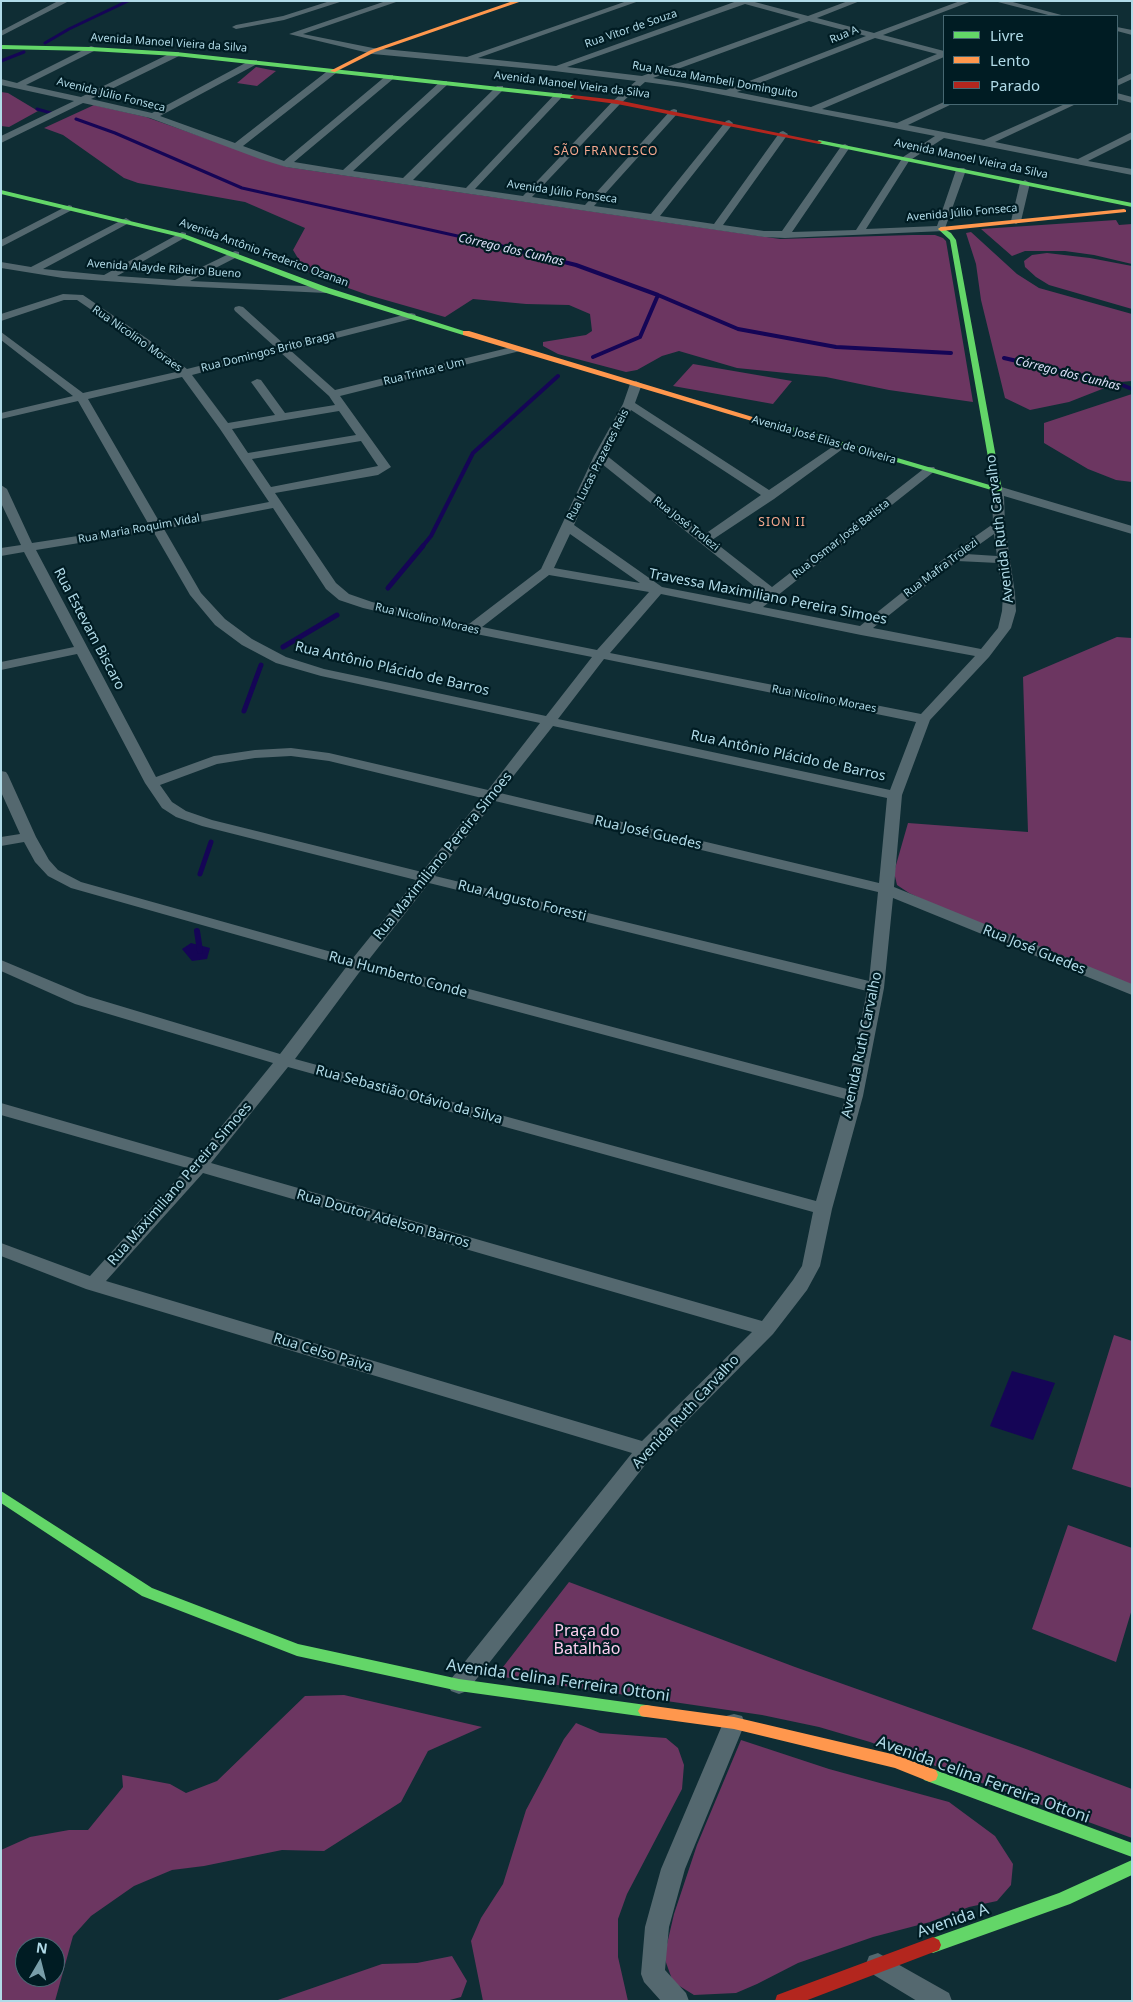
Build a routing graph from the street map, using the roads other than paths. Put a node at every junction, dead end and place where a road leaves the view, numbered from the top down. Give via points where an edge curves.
1 (44, 1) edge
2 (65, 1) edge
3 (339, 1) edge
4 (395, 1) edge
5 (519, 1) edge
6 (635, 1) edge
7 (856, 1) edge
8 (968, 1) edge
9 (998, 1) edge
10 (742, 2) edge
11 (51, 10) junction
12 (1046, 15) edge
13 (811, 18) junction
14 (236, 26) dead end
15 (1118, 29) edge
16 (1132, 33) edge
17 (1, 34) edge
18 (875, 35) junction
19 (1, 47) edge
20 (91, 49) junction
21 (373, 51) junction
22 (943, 53) edge
23 (943, 53) edge
24 (176, 54) junction
25 (466, 59) junction
26 (254, 62) junction
27 (554, 68) junction
28 (333, 70) junction
29 (1132, 76) edge
30 (390, 77) junction
31 (645, 78) junction
32 (1, 82) edge
33 (444, 83) junction
34 (1118, 83) edge
35 (17, 86) junction
36 (500, 88) junction
37 (729, 92) junction
38 (559, 95) junction
39 (1118, 96) edge
40 (83, 100) junction
41 (1132, 100) edge
42 (617, 102) junction
43 (946, 105) edge
44 (1070, 105) edge
45 (813, 109) junction
46 (674, 112) junction
47 (153, 116) junction
48 (729, 123) junction
49 (899, 126) junction
50 (783, 134) junction
51 (943, 135) junction
52 (1132, 135) edge
53 (1, 140) edge
54 (986, 143) junction
55 (236, 147) junction
56 (845, 147) junction
57 (906, 159) junction
58 (1078, 162) junction
59 (286, 164) junction
60 (961, 170) junction
61 (346, 172) junction
62 (1132, 172) edge
63 (407, 180) junction
64 (1024, 183) junction
65 (468, 191) junction
66 (4, 195) edge
67 (525, 199) junction
68 (1132, 205) edge
69 (588, 207) junction
70 (69, 208) junction
71 (1132, 210) edge
72 (653, 218) junction
73 (126, 221) junction
74 (1016, 221) junction
75 (717, 227) junction
76 (941, 229) junction
77 (859, 232) junction
78 (182, 235) junction
79 (785, 235) junction
80 (1, 244) edge
81 (235, 254) junction
82 (1, 265) edge
83 (31, 271) junction
84 (106, 278) junction
85 (177, 283) junction
86 (326, 290) junction
87 (376, 305) junction
88 (238, 309) dead end
89 (411, 316) junction
90 (1, 318) edge
91 (359, 330) junction
92 (1, 335) edge
93 (284, 348) junction
94 (516, 349) junction
95 (185, 373) junction
96 (257, 382) dead end
97 (636, 384) junction
98 (333, 394) junction
99 (81, 397) junction
100 (629, 404) junction
101 (342, 407) junction
102 (1, 416) edge
103 (282, 417) junction
104 (225, 427) junction
105 (365, 437) junction
106 (842, 445) junction
107 (600, 456) junction
108 (245, 457) junction
109 (930, 470) junction
110 (1, 489) edge
111 (267, 490) junction
112 (998, 490) junction
113 (770, 496) junction
114 (276, 504) junction
115 (999, 525) junction
116 (567, 526) junction
117 (157, 527) junction
118 (1132, 530) edge
119 (705, 539) junction
120 (28, 548) junction
121 (1, 552) edge
122 (954, 556) junction
123 (1005, 560) junction
124 (546, 571) junction
125 (658, 590) junction
126 (771, 593) junction
127 (752, 609) junction
128 (471, 629) junction
129 (861, 631) junction
130 (81, 650) junction
131 (600, 654) junction
132 (984, 654) junction
133 (1, 666) edge
134 (924, 719) junction
135 (549, 721) junction
136 (1, 775) edge
137 (152, 783) junction
138 (895, 795) junction
139 (491, 796) junction
140 (29, 836) junction
141 (1, 842) edge
142 (426, 878) junction
143 (887, 890) junction
144 (1, 964) edge
145 (357, 964) junction
146 (876, 988) junction
147 (1132, 990) edge
148 (284, 1061) junction
149 (854, 1096) junction
150 (1, 1109) edge
151 (199, 1166) junction
152 (823, 1209) junction
153 (1, 1249) edge
154 (93, 1284) junction
155 (766, 1329) junction
156 (646, 1450) junction
157 (1, 1496) edge
158 (459, 1685) junction
159 (734, 1723) junction
160 (1132, 1850) edge
161 (1132, 1867) edge
162 (878, 1964) junction
163 (677, 2001) edge
164 (783, 2001) edge
165 (940, 2001) edge

1 - 11 street
2 - 11 street
3 - 14 street via 284,18
4 - 21 street, Rua Neuza Mambeli Dominguito via 294,32 295,35
5 - 21 street
6 - 25 street
7 - 13 street
8 - 18 street, Rua A
9 - 12 street
10 - 13 street
10 - 27 street, Rua Vitor de Souza
11 - 17 street
13 - 18 street
13 - 31 street
15 - 16 street
18 - 22 street
18 - 37 street, Rua A
19 - 20 street, Avenida Manoel Vieira da Silva
20 - 24 street, Avenida Manoel Vieira da Silva
20 - 35 street
21 - 25 street, Rua Neuza Mambeli Dominguito
21 - 28 street
23 - 45 street
24 - 26 street, Avenida Manoel Vieira da Silva
24 - 40 street
25 - 27 street, Rua Neuza Mambeli Dominguito
26 - 28 street, Avenida Manoel Vieira da Silva
26 - 47 street
27 - 31 street, Rua Neuza Mambeli Dominguito
28 - 30 street, Avenida Manoel Vieira da Silva
28 - 55 street
29 - 34 street
30 - 33 street, Avenida Manoel Vieira da Silva
30 - 59 street
31 - 37 street, Rua Neuza Mambeli Dominguito
31 - 42 street
32 - 35 street, Avenida Júlio Fonseca
33 - 36 street, Avenida Manoel Vieira da Silva
33 - 61 street
35 - 40 street, Avenida Júlio Fonseca
36 - 38 street, Avenida Manoel Vieira da Silva
36 - 63 street
37 - 45 street, Rua Neuza Mambeli Dominguito
38 - 42 street, Avenida Manoel Vieira da Silva
38 - 65 street
39 - 41 street
40 - 47 street, Avenida Júlio Fonseca
40 - 53 street
42 - 46 street, Avenida Manoel Vieira da Silva
42 - 67 street
43 - 49 street
44 - 54 street
45 - 49 street, Rua Neuza Mambeli Dominguito
46 - 48 street, Avenida Manoel Vieira da Silva
46 - 69 street
47 - 55 street, Avenida Júlio Fonseca
48 - 50 street, Avenida Manoel Vieira da Silva
48 - 72 street
49 - 51 street, Rua Neuza Mambeli Dominguito
50 - 56 street, Avenida Manoel Vieira da Silva
50 - 75 street
51 - 54 street, Rua Neuza Mambeli Dominguito
51 - 57 street
52 - 58 street
54 - 58 street, Rua Neuza Mambeli Dominguito
55 - 59 street, Avenida Júlio Fonseca
56 - 57 street, Avenida Manoel Vieira da Silva
56 - 79 street
57 - 60 street, Avenida Manoel Vieira da Silva
57 - 77 street
58 - 62 street, Rua Neuza Mambeli Dominguito
59 - 61 street, Avenida Júlio Fonseca
60 - 64 street, Avenida Manoel Vieira da Silva
60 - 76 street
61 - 63 street, Avenida Júlio Fonseca
63 - 65 street, Avenida Júlio Fonseca
64 - 68 street, Avenida Manoel Vieira da Silva
64 - 74 street
65 - 67 street, Avenida Júlio Fonseca
66 - 70 street, Avenida Antônio Frederico Ozanan
67 - 69 street, Avenida Júlio Fonseca
69 - 72 street, Avenida Júlio Fonseca
70 - 73 street, Avenida Antônio Frederico Ozanan
70 - 80 street
71 - 74 street, Avenida Júlio Fonseca
72 - 75 street, Avenida Júlio Fonseca
73 - 78 street, Avenida Antônio Frederico Ozanan
73 - 83 street
74 - 76 street, Avenida Júlio Fonseca
75 - 79 street, Avenida Júlio Fonseca
76 - 77 street, Avenida Júlio Fonseca
76 - 112 street, Avenida Ruth Carvalho via 954,240
77 - 79 street, Avenida Júlio Fonseca
78 - 81 street, Avenida Antônio Frederico Ozanan
78 - 84 street
81 - 85 street
81 - 86 street, Avenida Antônio Frederico Ozanan
82 - 83 street, Avenida Alayde Ribeiro Bueno
83 - 84 street, Avenida Alayde Ribeiro Bueno
84 - 85 street, Avenida Alayde Ribeiro Bueno
85 - 86 street, Avenida Alayde Ribeiro Bueno
86 - 87 street, Avenida Antônio Frederico Ozanan
87 - 89 street, Avenida Antônio Frederico Ozanan
87 - 91 street via 374,319
88 - 93 street
89 - 91 street, Rua Domingos Brito Braga
89 - 94 street, Avenida Antônio Frederico Ozanan
90 - 95 street, Rua Nicolino Moraes via 63,297 78,298
91 - 93 street, Rua Domingos Brito Braga
92 - 99 street, Rua Antônio Plácido de Barros
93 - 95 street, Rua Domingos Brito Braga
93 - 98 street
94 - 97 street, Avenida José Elias de Oliveira
94 - 98 street, Rua Trinta e Um
95 - 99 street, Rua Domingos Brito Braga
95 - 104 street, Rua Nicolino Moraes
96 - 103 street
97 - 100 street, Rua Lucas Prazeres Reis
97 - 106 street, Avenida José Elias de Oliveira
98 - 101 street
99 - 102 street, Rua Domingos Brito Braga
99 - 117 street, Rua Antônio Plácido de Barros
100 - 107 street, Rua Lucas Prazeres Reis
100 - 113 street
101 - 103 street
101 - 105 street
103 - 104 street
104 - 108 street, Rua Nicolino Moraes
105 - 108 street
105 - 111 street via 385,467 378,471
106 - 109 street, Avenida José Elias de Oliveira
106 - 113 street
107 - 116 street, Rua Lucas Prazeres Reis
107 - 119 street, Rua José Trolezi
108 - 111 street, Rua Nicolino Moraes
109 - 112 street, Avenida José Elias de Oliveira
109 - 126 street, Rua Osmar José Batista
110 - 120 street, Rua Estevam Biscaro
111 - 114 street, Rua Nicolino Moraes
112 - 115 street, Avenida Ruth Carvalho
112 - 118 street, Avenida José Elias de Oliveira
113 - 119 street
114 - 117 street, Rua Maria Roquim Vidal
114 - 128 street, Rua Nicolino Moraes via 331,586 344,597
115 - 122 street, Rua Mafra Trolezi
115 - 123 street, Avenida Ruth Carvalho
116 - 124 street
116 - 125 street, Rua Lucas Prazeres Reis
117 - 120 street, Rua Maria Roquim Vidal
117 - 135 street, Rua Antônio Plácido de Barros via 196,595 220,622 247,642 281,660 321,672
119 - 126 street, Rua José Trolezi
120 - 121 street, Rua Maria Roquim Vidal
120 - 130 street, Rua Estevam Biscaro
122 - 123 street
122 - 129 street, Rua Mafra Trolezi
123 - 132 street, Avenida Ruth Carvalho via 1009,611 1004,628
124 - 125 street, Travessa Maximiliano Pereira Simoes
124 - 128 street
125 - 127 street, Travessa Maximiliano Pereira Simoes
125 - 131 street, Rua Maximiliano Pereira Simoes
126 - 127 street, Rua Osmar José Batista
127 - 129 street, Travessa Maximiliano Pereira Simoes
128 - 131 street, Rua Nicolino Moraes
129 - 132 street, Travessa Maximiliano Pereira Simoes
130 - 133 street
130 - 137 street, Rua Estevam Biscaro
131 - 134 street, Rua Nicolino Moraes
131 - 135 street, Rua Maximiliano Pereira Simoes
132 - 134 street, Avenida Ruth Carvalho
134 - 138 street, Avenida Ruth Carvalho
135 - 138 street, Rua Antônio Plácido de Barros
135 - 139 street, Rua Maximiliano Pereira Simoes
136 - 140 street, Rua Humberto Conde
137 - 139 street, Rua José Guedes via 214,760 291,752 329,756
137 - 142 street, Rua Augusto Foresti via 167,805 181,814
138 - 143 street, Avenida Ruth Carvalho
139 - 142 street, Rua Maximiliano Pereira Simoes
139 - 143 street, Rua José Guedes
140 - 141 street
140 - 145 street, Rua Humberto Conde via 53,873 76,885
142 - 145 street, Rua Maximiliano Pereira Simoes
142 - 146 street, Rua Augusto Foresti
143 - 146 street, Avenida Ruth Carvalho
143 - 147 street, Rua José Guedes
144 - 148 street, Rua Sebastião Otávio da Silva via 81,1000
145 - 148 street, Rua Maximiliano Pereira Simoes
145 - 149 street, Rua Humberto Conde
146 - 149 street, Avenida Ruth Carvalho
148 - 151 street, Rua Maximiliano Pereira Simoes
148 - 152 street, Rua Sebastião Otávio da Silva
149 - 152 street, Avenida Ruth Carvalho
150 - 151 street, Rua Doutor Adelson Barros
151 - 154 street, Rua Maximiliano Pereira Simoes
151 - 155 street, Rua Doutor Adelson Barros
152 - 155 street, Avenida Ruth Carvalho via 811,1266 800,1286
153 - 154 street, Rua Celso Paiva
154 - 156 street, Rua Celso Paiva
155 - 156 street, Avenida Ruth Carvalho
156 - 158 street, Avenida Ruth Carvalho
157 - 158 street, Avenida Celina Ferreira Ottoni via 147,1592 297,1650
158 - 159 street, Avenida Celina Ferreira Ottoni
159 - 160 street, Avenida Celina Ferreira Ottoni via 896,1762
159 - 163 street via 673,1869 656,1927 653,1974
161 - 162 street, Avenida A via 1064,1899
162 - 164 street, Avenida A
162 - 165 street

